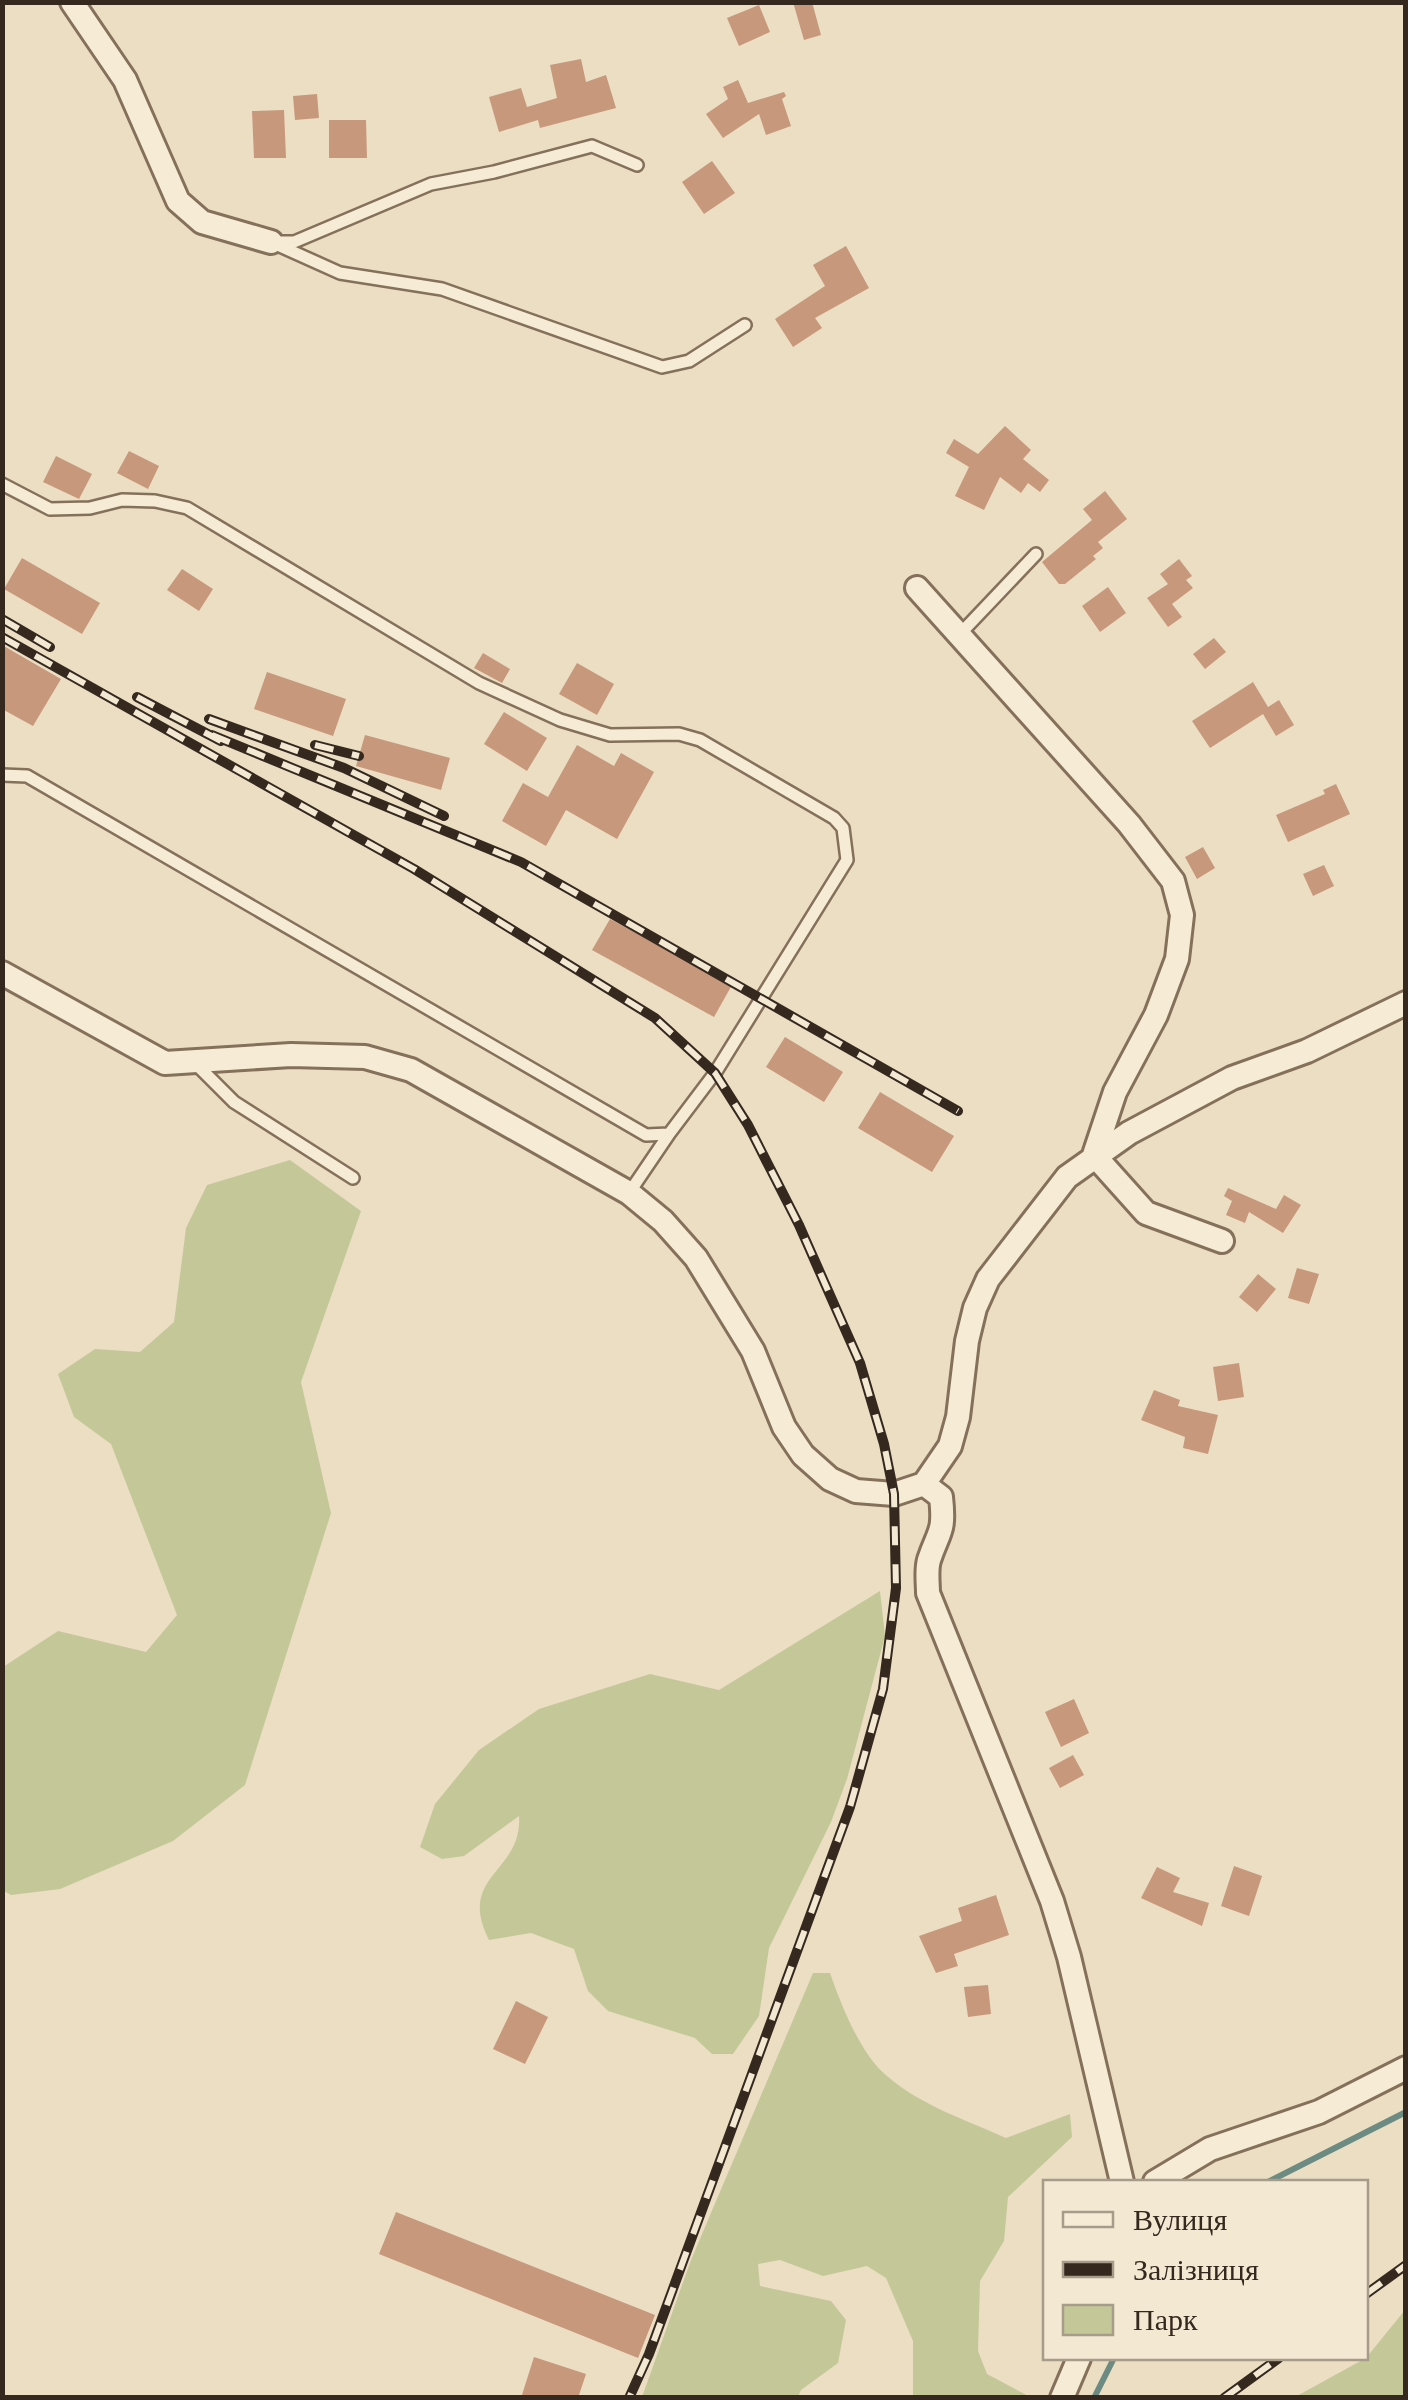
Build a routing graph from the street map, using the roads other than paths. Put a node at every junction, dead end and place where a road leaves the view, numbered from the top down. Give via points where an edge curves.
1 (72, 2) edge
2 (637, 165) dead end
3 (271, 242) junction
4 (745, 326) dead end
5 (2, 484) edge
6 (1036, 554) dead end
7 (917, 588) dead end
8 (960, 634) junction
9 (2, 775) edge
10 (2, 973) edge
11 (1406, 1003) edge
12 (193, 1061) junction
13 (669, 1134) junction
14 (1094, 1155) junction
15 (352, 1178) dead end
16 (630, 1193) junction
17 (1222, 1241) dead end
18 (924, 1484) junction
19 (1406, 2068) edge
20 (1122, 2180) edge
21 (1158, 2180) edge
22 (1077, 2360) edge
23 (1062, 2398) edge

1 - 3 street via 125,80 178,202 202,222
2 - 3 lane via 592,146 432,184 294,242
3 - 4 lane via 340,273 442,288 662,367 689,361
5 - 13 lane via 50,509 122,500 187,508 479,683 610,735 700,740 834,818 844,828 847,860 715,1073
6 - 8 lane
7 - 8 street
8 - 14 street via 1174,882 1182,915 1177,959 1115,1092
9 - 13 lane via 27,776 634,1129
10 - 12 street via 165,1063
11 - 14 street via 1307,1052 1232,1078
12 - 15 lane via 234,1102
12 - 16 street via 292,1055 364,1058 411,1070
13 - 16 lane
14 - 17 street via 1146,1214
14 - 18 street via 1066,1178 988,1279 966,1341 950,1446
16 - 18 street via 696,1258 754,1351 784,1427 803,1455 856,1491 894,1494
18 - 20 street via 941,1497 943,1512 942,1534 928,1563 928,1593 1052,1901
19 - 21 street via 1320,2112 1210,2148
22 - 23 street

